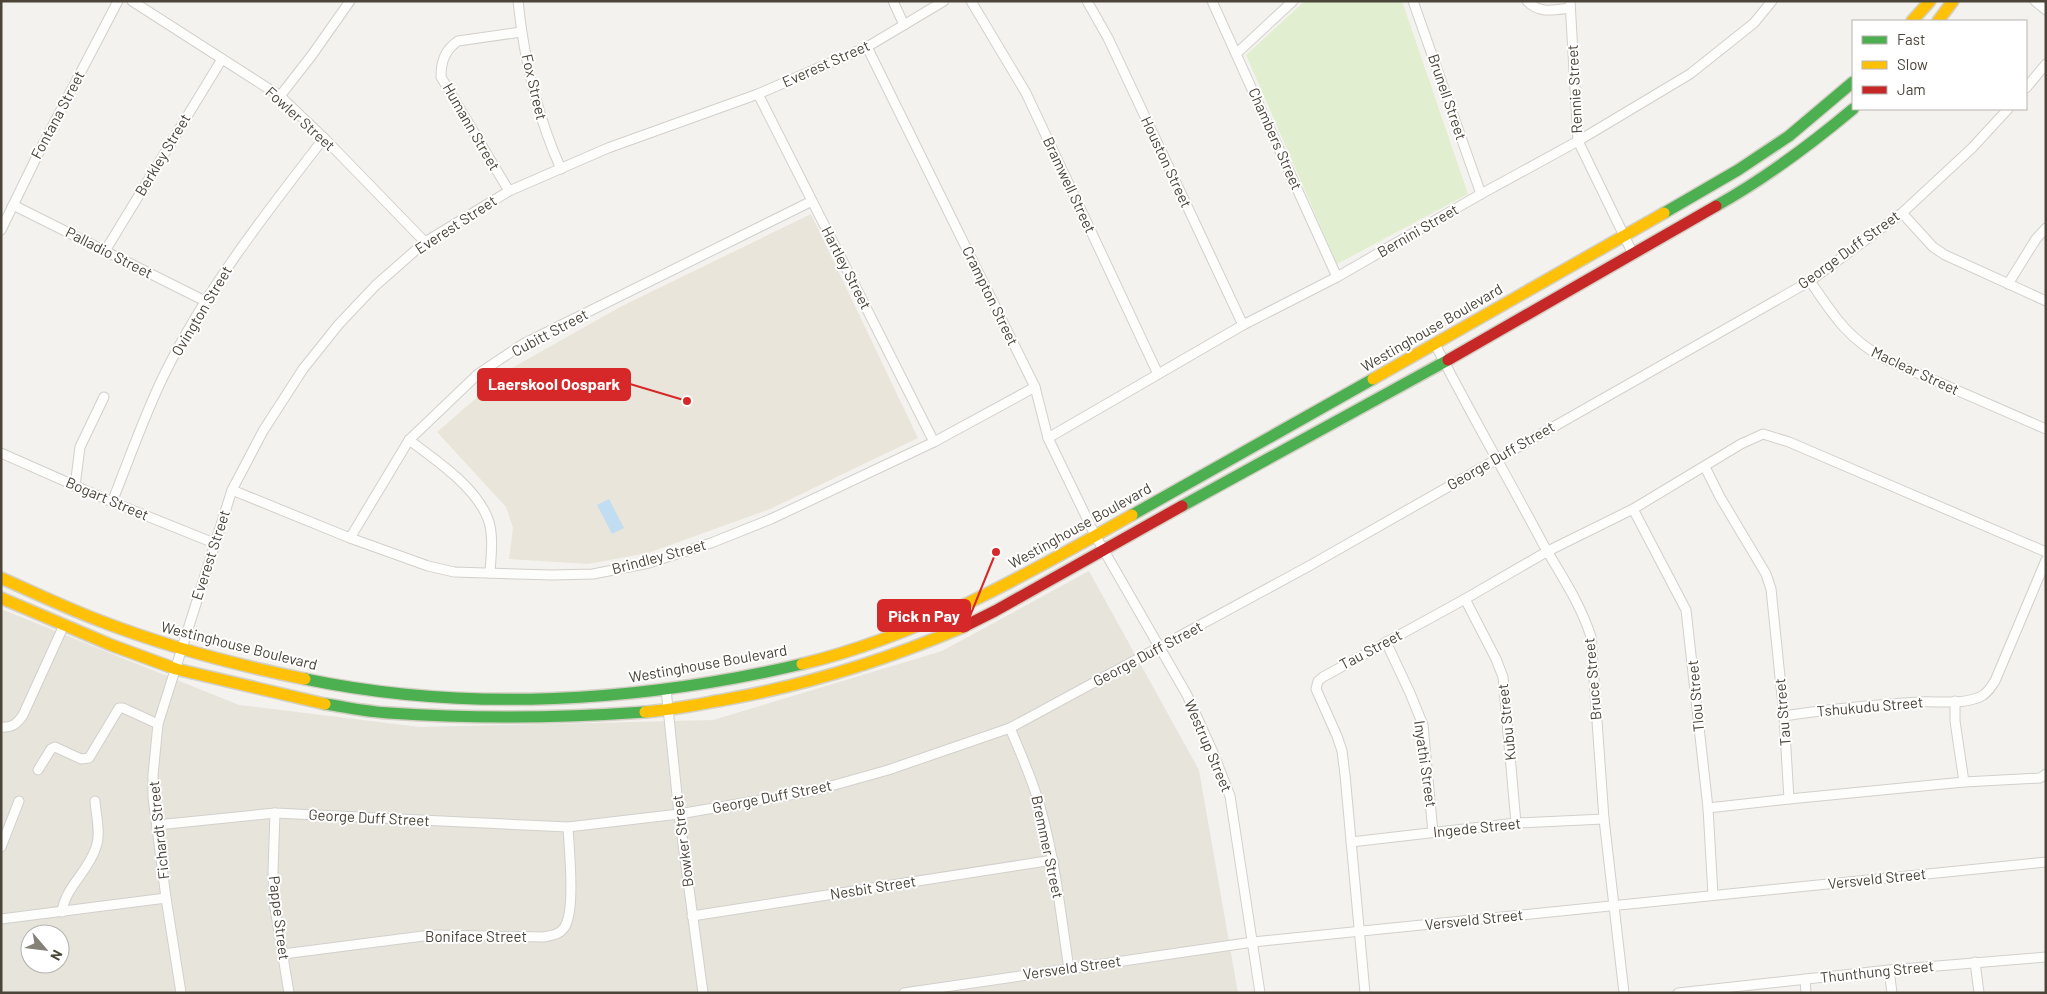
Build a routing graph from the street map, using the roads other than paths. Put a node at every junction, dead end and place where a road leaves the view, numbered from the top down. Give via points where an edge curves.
1 (118, 1) edge
2 (132, 1) edge
3 (518, 1) edge
4 (893, 1) edge
5 (944, 1) edge
6 (971, 1) edge
7 (1087, 1) edge
8 (1212, 1) edge
9 (1293, 1) edge
10 (1413, 1) edge
11 (1526, 1) edge
12 (1772, 1) edge
13 (1930, 1) edge
14 (1953, 1) edge
15 (2034, 1) edge
16 (349, 2) edge
17 (1570, 5) edge
18 (2046, 10) edge
19 (1913, 20) edge
20 (1939, 20) edge
21 (904, 25) junction
22 (521, 32) junction
23 (867, 47) junction
24 (1237, 53) junction
25 (222, 59) junction
26 (2046, 64) edge
27 (1852, 83) edge
28 (2027, 87) edge
29 (758, 94) junction
30 (280, 96) junction
31 (1852, 109) edge
32 (2007, 110) edge
33 (324, 138) junction
34 (1578, 141) junction
35 (561, 169) junction
36 (509, 191) junction
37 (1481, 194) junction
38 (812, 202) junction
39 (13, 205) junction
40 (1902, 213) junction
41 (2046, 228) edge
42 (1, 230) edge
43 (1623, 236) junction
44 (425, 242) junction
45 (105, 251) junction
46 (1633, 254) junction
47 (1337, 277) junction
48 (1810, 281) junction
49 (2008, 284) junction
50 (205, 301) junction
51 (2046, 301) edge
52 (1242, 325) junction
53 (1434, 344) junction
54 (1444, 362) junction
55 (1158, 374) junction
56 (1035, 387) junction
57 (104, 397) dead end
58 (2046, 429) edge
59 (1048, 438) junction
60 (409, 440) junction
61 (934, 442) junction
62 (1, 453) edge
63 (1497, 458) junction
64 (1705, 467) junction
65 (75, 486) junction
66 (232, 490) junction
67 (112, 502) junction
68 (1633, 509) junction
69 (1095, 535) junction
70 (350, 538) junction
71 (214, 543) junction
72 (1104, 549) junction
73 (1548, 551) junction
74 (2046, 552) edge
75 (2046, 560) edge
76 (490, 573) junction
77 (1, 578) edge
78 (1, 598) edge
79 (1465, 599) junction
80 (64, 625) junction
81 (1386, 642) junction
82 (182, 648) junction
83 (1159, 648) junction
84 (176, 669) junction
85 (666, 690) junction
86 (1955, 701) junction
87 (670, 710) junction
88 (1784, 716) junction
89 (158, 724) junction
90 (1, 728) edge
91 (1010, 728) junction
92 (38, 770) dead end
93 (2046, 774) edge
94 (1964, 782) junction
95 (1789, 799) junction
96 (19, 800) dead end
97 (95, 801) dead end
98 (1708, 808) junction
99 (275, 813) junction
100 (679, 814) junction
101 (1604, 820) junction
102 (1516, 823) junction
103 (157, 824) junction
104 (568, 827) junction
105 (1433, 833) junction
106 (1351, 842) junction
107 (1, 847) edge
108 (1053, 860) junction
109 (2046, 862) edge
110 (1713, 895) junction
111 (166, 898) junction
112 (1614, 905) junction
113 (62, 912) junction
114 (692, 916) junction
115 (1, 920) edge
116 (1358, 932) junction
117 (1253, 942) junction
118 (283, 954) junction
119 (2046, 957) edge
120 (1976, 962) junction
121 (1069, 969) junction
122 (1890, 970) junction
123 (1805, 979) junction
124 (1717, 990) edge
125 (181, 993) edge
126 (289, 993) edge
127 (703, 993) edge
128 (904, 993) edge
129 (1260, 993) edge
130 (1365, 993) edge
131 (1624, 993) edge
132 (1678, 993) edge
133 (1806, 993) edge
134 (1892, 993) edge
135 (1979, 993) edge

1 - 39 street, Fontana Street
2 - 25 street, Fowler Street
3 - 22 street, Fox Street
4 - 21 street
5 - 21 street, Everest Street
6 - 55 street, Bramwell Street via 1026,93
7 - 52 street, Houston Street via 1108,38
8 - 24 street, Chambers Street
9 - 24 street
10 - 37 street, Brunell Street
11 - 17 street via 1543,11
12 - 34 street, Bernini Street via 1754,23 1690,74
13 - 19 street
14 - 20 street
15 - 18 street
16 - 30 street
17 - 34 street, Rennie Street
21 - 23 street, Everest Street
22 - 35 street, Fox Street via 539,114
22 - 36 street, Humann Street via 458,41 450,46 441,66 442,77
23 - 29 street, Everest Street
23 - 56 street, Crampton Street
24 - 47 street, Chambers Street
25 - 30 street, Fowler Street
25 - 45 street, Berkley Street
26 - 28 street
27 - 43 street, Westinghouse Boulevard via 1789,136 1738,170
29 - 35 street, Everest Street via 608,148
29 - 38 street, Hartley Street
30 - 33 street, Fowler Street
31 - 46 street, Westinghouse Boulevard via 1811,144 1758,182
32 - 40 street, George Duff Street via 1972,148
33 - 44 street, Fowler Street
33 - 50 street, Ovington Street
34 - 37 street, Bernini Street
34 - 43 street, Rennie Street
35 - 36 street, Everest Street
36 - 44 street, Everest Street
37 - 47 street, Bernini Street
38 - 60 street, Cubitt Street via 523,344 478,374
38 - 61 street, Hartley Street
39 - 42 street, Fontana Street
39 - 45 street, Palladio Street
40 - 48 street, George Duff Street
40 - 49 street via 1945,256
41 - 49 street
43 - 46 street, Rennie Street
43 - 53 street, Westinghouse Boulevard
44 - 66 street, Everest Street via 376,285 303,369 263,431
45 - 50 street, Palladio Street
46 - 54 street, Westinghouse Boulevard
47 - 52 street, Bernini Street
48 - 58 street, Maclear Street via 1840,324 1869,350
48 - 63 street, George Duff Street
49 - 51 street
50 - 67 street, Ovington Street via 164,374
52 - 55 street, Bernini Street
53 - 54 street, Bruce Street
53 - 69 street, Westinghouse Boulevard
54 - 63 street, Bruce Street
54 - 72 street, Westinghouse Boulevard
55 - 59 street, Bernini Street
56 - 59 street, Crampton Street
56 - 61 street, Brindley Street
57 - 65 street via 80,447
59 - 69 street, Crampton Street
60 - 70 street, Cubitt Street
60 - 76 street via 446,467 481,506 491,532
61 - 76 street, Brindley Street via 772,519 650,563 593,574
62 - 65 street, Bogart Street
63 - 73 street, Bruce Street
63 - 83 street, George Duff Street
64 - 68 street, Tau Street
64 - 74 street, Tau Street via 1753,438 1771,435
64 - 88 street, Tau Street via 1766,574 1771,589
65 - 67 street, Bogart Street
66 - 70 street, Brindley Street
66 - 71 street, Everest Street
67 - 71 street, Bogart Street
68 - 73 street, Tau Street
68 - 98 street, Tlou Street via 1686,610
69 - 72 street, Crampton Street
69 - 85 street, Westinghouse Boulevard via 972,600 852,650 774,670
70 - 76 street, Brindley Street via 428,566 454,572
71 - 82 street, Everest Street
72 - 83 street, Westrup Street
72 - 87 street, Westinghouse Boulevard via 982,618 907,650 770,692
73 - 79 street, Tau Street
73 - 101 street, Bruce Street via 1576,599 1591,637
75 - 86 street, Tshukudu Street via 1992,686 1980,697
77 - 82 street, Westinghouse Boulevard via 106,623
78 - 80 street, Westinghouse Boulevard
79 - 81 street, Tau Street
79 - 102 street, Kubu Street via 1503,677
80 - 84 street, Westinghouse Boulevard
80 - 90 street via 23,715 11,727
81 - 105 street, Inyathi Street via 1423,725
81 - 106 street, Tau Street via 1316,684 1342,751
82 - 84 street, Everest Street
82 - 85 street, Westinghouse Boulevard via 296,677 432,696 533,700
83 - 91 street, George Duff Street
83 - 117 street, Westrup Street via 1186,695 1230,796
84 - 87 street, Westinghouse Boulevard via 319,703 388,713 505,717
84 - 89 street, Fichardt Street
85 - 87 street, Bowker Street
86 - 88 street, Tshukudu Street via 1865,705
86 - 94 street
87 - 100 street, Bowker Street
88 - 95 street, Tau Street
89 - 92 street via 119,708 89,758 82,759 54,747
89 - 103 street, Fichardt Street via 152,774
91 - 100 street, George Duff Street via 888,770 813,791
91 - 108 street, Bremmer Street via 1033,783
93 - 94 street via 2040,778
94 - 95 street
95 - 98 street
96 - 107 street
97 - 113 street via 97,847 63,901
98 - 110 street, Tlou Street
99 - 103 street, George Duff Street
99 - 104 street, George Duff Street
99 - 118 street, Pappe Street via 274,892
100 - 104 street, George Duff Street
100 - 114 street, Bowker Street
101 - 102 street, Ingede Street
101 - 112 street, Bruce Street
102 - 105 street, Ingede Street
103 - 111 street, Fichardt Street
104 - 118 street, Boniface Street via 571,904 569,917 558,934 544,937 431,935
105 - 106 street, Ingede Street
106 - 116 street, Tau Street
108 - 114 street, Nesbit Street
108 - 121 street, Bremmer Street
109 - 110 street, Versveld Street
110 - 112 street, Versveld Street
111 - 113 street
111 - 125 street, Fichardt Street
112 - 116 street, Versveld Street
112 - 131 street, Bruce Street
113 - 115 street
114 - 127 street, Bowker Street
116 - 117 street, Versveld Street
116 - 130 street, Tau Street
117 - 121 street, Versveld Street
117 - 129 street, Westrup Street
118 - 126 street, Pappe Street
119 - 120 street, Thunthung Street
120 - 122 street, Thunthung Street
120 - 135 street
121 - 128 street, Versveld Street
122 - 123 street, Thunthung Street
122 - 134 street
123 - 124 street, Thunthung Street
123 - 133 street
124 - 132 street, Thunthung Street

